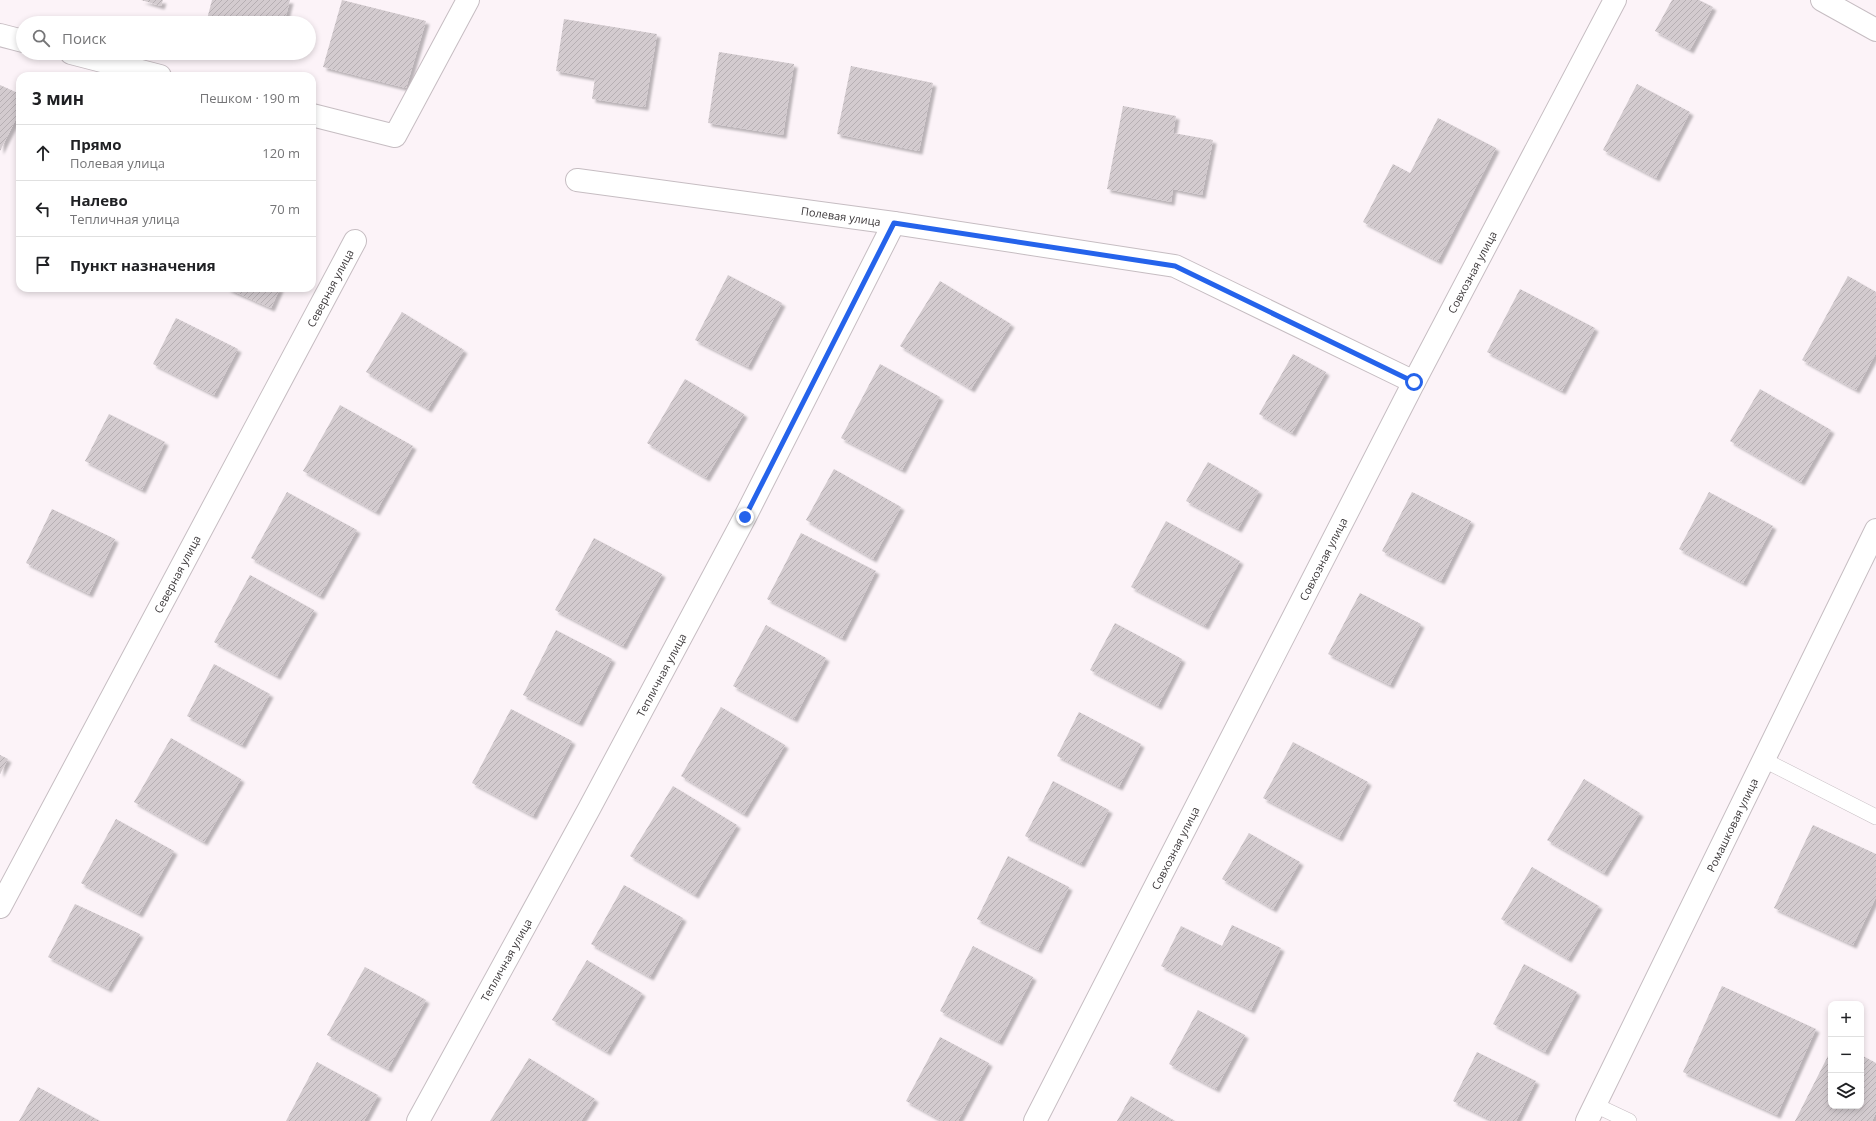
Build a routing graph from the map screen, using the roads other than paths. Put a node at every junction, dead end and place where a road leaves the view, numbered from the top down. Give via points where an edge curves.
1 (468, 0) edge
2 (1615, 0) edge
3 (1822, 0) edge
4 (1876, 30) edge
5 (0, 35) edge
6 (16, 39) edge
7 (98, 60) edge
8 (145, 72) edge
9 (316, 116) edge
10 (577, 180) dead end
11 (894, 223) junction
12 (355, 240) dead end
13 (1414, 382) junction
14 (1876, 530) edge
15 (1764, 760) junction
16 (1876, 817) edge
17 (0, 908) edge
18 (1591, 1113) edge
19 (418, 1121) edge
20 (1035, 1121) edge
21 (1629, 1121) edge

1 - 9 street via 394,136
2 - 13 street, Совхозная улица
3 - 4 street
5 - 6 street
7 - 8 street
10 - 11 street, Полевая улица
11 - 13 street, Полевая улица via 1175,266
11 - 19 street, Тепличная улица via 741,524 589,810
12 - 17 street, Северная улица
13 - 20 street, Совхозная улица
14 - 15 street, Ромашковая улица
15 - 16 lane
15 - 18 street, Ромашковая улица
18 - 21 lane

